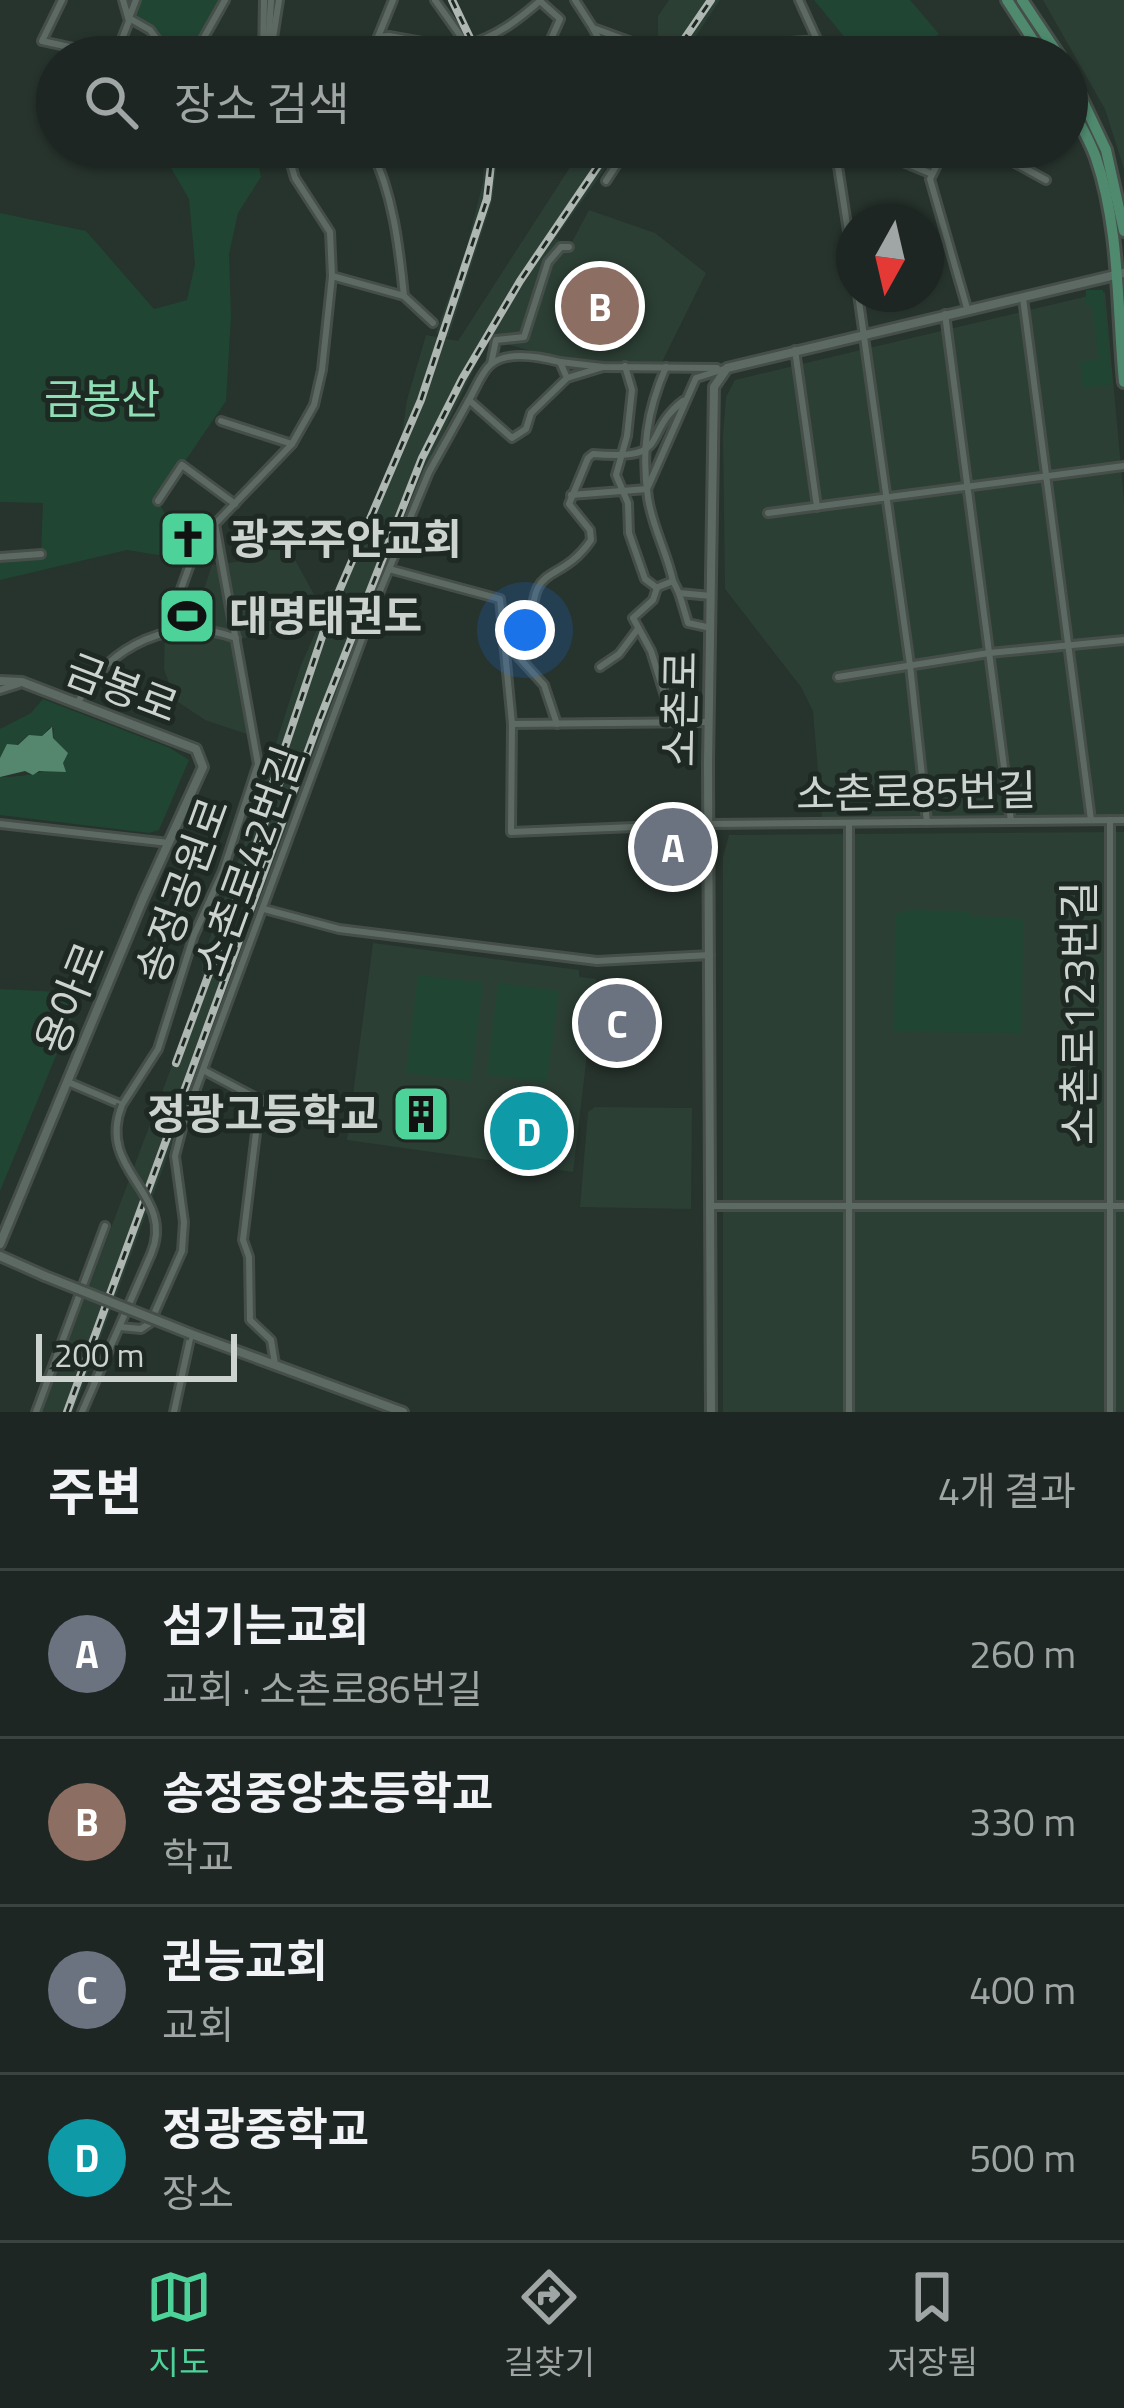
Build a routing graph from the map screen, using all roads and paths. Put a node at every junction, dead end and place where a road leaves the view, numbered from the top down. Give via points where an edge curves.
1 (62, 0) edge
2 (123, 0) edge
3 (136, 0) edge
4 (225, 0) edge
5 (272, 0) edge
6 (393, 0) edge
7 (435, 0) edge
8 (540, 0) edge
9 (575, 0) edge
10 (800, 0) edge
11 (1007, 0) edge
12 (1022, 0) edge
13 (129, 18) junction
14 (593, 28) junction
15 (44, 36) edge
16 (123, 36) edge
17 (154, 36) edge
18 (205, 36) edge
19 (269, 36) edge
20 (269, 36) edge
21 (379, 36) edge
22 (461, 36) edge
23 (494, 36) edge
24 (552, 36) edge
25 (597, 36) edge
26 (615, 36) edge
27 (816, 36) edge
28 (1032, 36) edge
29 (1046, 36) edge
30 (1088, 112) edge
31 (1088, 142) edge
32 (292, 168) edge
33 (380, 168) edge
34 (614, 168) edge
35 (838, 168) edge
36 (918, 168) edge
37 (935, 168) edge
38 (1024, 168) edge
39 (932, 174) junction
40 (1046, 180) dead end
41 (606, 181) dead end
42 (843, 204) edge
43 (1124, 231) edge
44 (569, 247) dead end
45 (1119, 274) edge
46 (332, 276) junction
47 (1023, 294) junction
48 (404, 296) junction
49 (967, 308) junction
50 (861, 312) edge
51 (945, 314) junction
52 (433, 323) dead end
53 (864, 334) junction
54 (795, 350) junction
55 (560, 362) junction
56 (490, 364) junction
57 (625, 366) junction
58 (603, 368) junction
59 (666, 368) junction
60 (727, 368) junction
61 (567, 378) junction
62 (1124, 382) edge
63 (469, 400) junction
64 (683, 401) junction
65 (221, 421) dead end
66 (292, 444) junction
67 (645, 451) junction
68 (622, 458) junction
69 (1124, 466) edge
70 (1045, 479) junction
71 (965, 488) junction
72 (647, 489) junction
73 (622, 491) junction
74 (570, 496) junction
75 (886, 498) junction
76 (158, 502) dead end
77 (235, 504) junction
78 (817, 507) junction
79 (768, 513) dead end
80 (215, 524) junction
81 (41, 554) dead end
82 (0, 557) edge
83 (388, 569) junction
84 (673, 580) junction
85 (657, 588) junction
86 (679, 593) junction
87 (711, 596) junction
88 (711, 628) junction
89 (637, 630) junction
90 (166, 633) junction
91 (236, 638) junction
92 (1124, 640) edge
93 (1067, 646) junction
94 (989, 653) junction
95 (910, 665) junction
96 (600, 667) dead end
97 (838, 676) dead end
98 (0, 681) edge
99 (22, 682) junction
100 (0, 690) edge
101 (78, 702) junction
102 (673, 722) junction
103 (709, 722) junction
104 (512, 724) junction
105 (557, 724) junction
106 (202, 775) joint
107 (1091, 820) junction
108 (1110, 820) junction
109 (1124, 820) edge
110 (1011, 821) junction
111 (927, 822) junction
112 (850, 823) junction
113 (0, 824) edge
114 (709, 824) junction
115 (170, 843) junction
116 (264, 909) junction
117 (710, 955) junction
118 (204, 1071) junction
119 (68, 1082) junction
120 (122, 1105) junction
121 (711, 1206) junction
122 (1108, 1206) junction
123 (1124, 1206) edge
124 (849, 1208) junction
125 (105, 1226) dead end
126 (0, 1244) edge
127 (0, 1256) edge
128 (120, 1327) junction
129 (191, 1334) junction
130 (275, 1364) junction
131 (36, 1412) edge
132 (82, 1412) edge
133 (174, 1412) edge
134 (403, 1412) edge
135 (711, 1412) edge
136 (849, 1412) edge
137 (1110, 1412) edge

1 - 15 street
2 - 13 street
3 - 13 street
4 - 18 street
5 - 19 street
5 - 20 street
6 - 21 street
7 - 22 street
8 - 23 street
8 - 24 street via 560,19
9 - 14 street
10 - 27 street
11 - 28 main road
12 - 29 main road
13 - 16 street
13 - 17 street
14 - 25 street
14 - 26 street
30 - 43 main road via 1106,150
31 - 45 main road
32 - 46 street via 330,232
33 - 48 street
34 - 41 street
35 - 42 street
36 - 39 street
37 - 39 street
38 - 40 street
39 - 49 street
44 - 56 street, 소촌로42번길 via 548,262 524,337 496,340
45 - 47 street
45 - 62 main road
46 - 48 street
46 - 66 street via 319,385
47 - 49 street
47 - 70 street
48 - 52 street
49 - 51 street
50 - 53 street
51 - 53 street
51 - 71 street
53 - 54 street
53 - 75 street
54 - 60 street
54 - 78 street
55 - 56 street via 520,357
55 - 58 street
55 - 61 street
56 - 63 street, 소촌로42번길
57 - 58 street
57 - 59 street
57 - 68 street via 632,390
58 - 61 street
59 - 60 street
59 - 67 street
60 - 64 street via 696,378
60 - 87 street, 소촌로 via 711,407
61 - 63 street via 512,438
63 - 83 street, 소촌로42번길
64 - 67 street
64 - 72 street
65 - 66 street
66 - 77 street
67 - 68 street
67 - 72 street
68 - 73 street
68 - 74 street via 593,454
69 - 70 street
70 - 71 street
70 - 93 street
71 - 75 street
71 - 94 street
72 - 73 street
72 - 84 street
73 - 74 street
73 - 85 street via 645,579
74 - 105 street via 591,540 536,587 533,634 514,646 544,685
75 - 78 street
75 - 95 street
76 - 77 street via 182,465
77 - 80 street
78 - 79 street
80 - 90 street via 201,534
80 - 91 street, 송정공원로
81 - 82 street
83 - 104 street via 500,599
83 - 116 street, 소촌로42번길
84 - 85 street
84 - 86 street
85 - 89 street via 633,618
86 - 87 street
86 - 88 street via 688,623
87 - 88 street, 소촌로
88 - 103 street, 소촌로
89 - 96 street
89 - 102 street
90 - 91 street via 215,630
90 - 101 street via 134,641
91 - 120 street, 송정공원로 via 258,764 158,1049
92 - 93 street
93 - 94 street
93 - 107 street
94 - 95 street
94 - 110 street
95 - 97 street
95 - 111 street
98 - 99 street, 금봉로
99 - 100 street
99 - 101 street, 금봉로
101 - 106 street, 금봉로 via 196,749
102 - 103 street
102 - 105 street
103 - 114 street, 소촌로
104 - 105 street
104 - 114 street, 소촌로85번길 via 511,832
106 - 115 street, 용아로
107 - 108 street, 소촌로85번길
107 - 110 street, 소촌로85번길
108 - 109 street, 소촌로85번길
108 - 122 street, 소촌로123번길
110 - 111 street, 소촌로85번길
111 - 112 street, 소촌로85번길
112 - 114 street, 소촌로85번길
112 - 124 street
113 - 115 street
114 - 117 street, 소촌로
115 - 119 street, 용아로
116 - 117 street via 339,929 597,962
116 - 118 street, 소촌로42번길
117 - 121 street, 소촌로
118 - 128 street, 소촌로42번길 via 175,1156 184,1222 178,1262 150,1323
118 - 130 street via 260,1100 243,1240 250,1320 271,1340
119 - 120 street
119 - 126 street, 용아로
120 - 128 street, bridge via 116,1148 154,1211 157,1233
121 - 124 street, 소촌로123번길
121 - 135 street, 소촌로
122 - 123 street, 소촌로123번길
122 - 124 street, 소촌로123번길
122 - 137 street, 소촌로123번길
124 - 136 street
125 - 131 street
127 - 129 street, bridge
128 - 132 street
129 - 130 street
129 - 133 street
130 - 134 street

